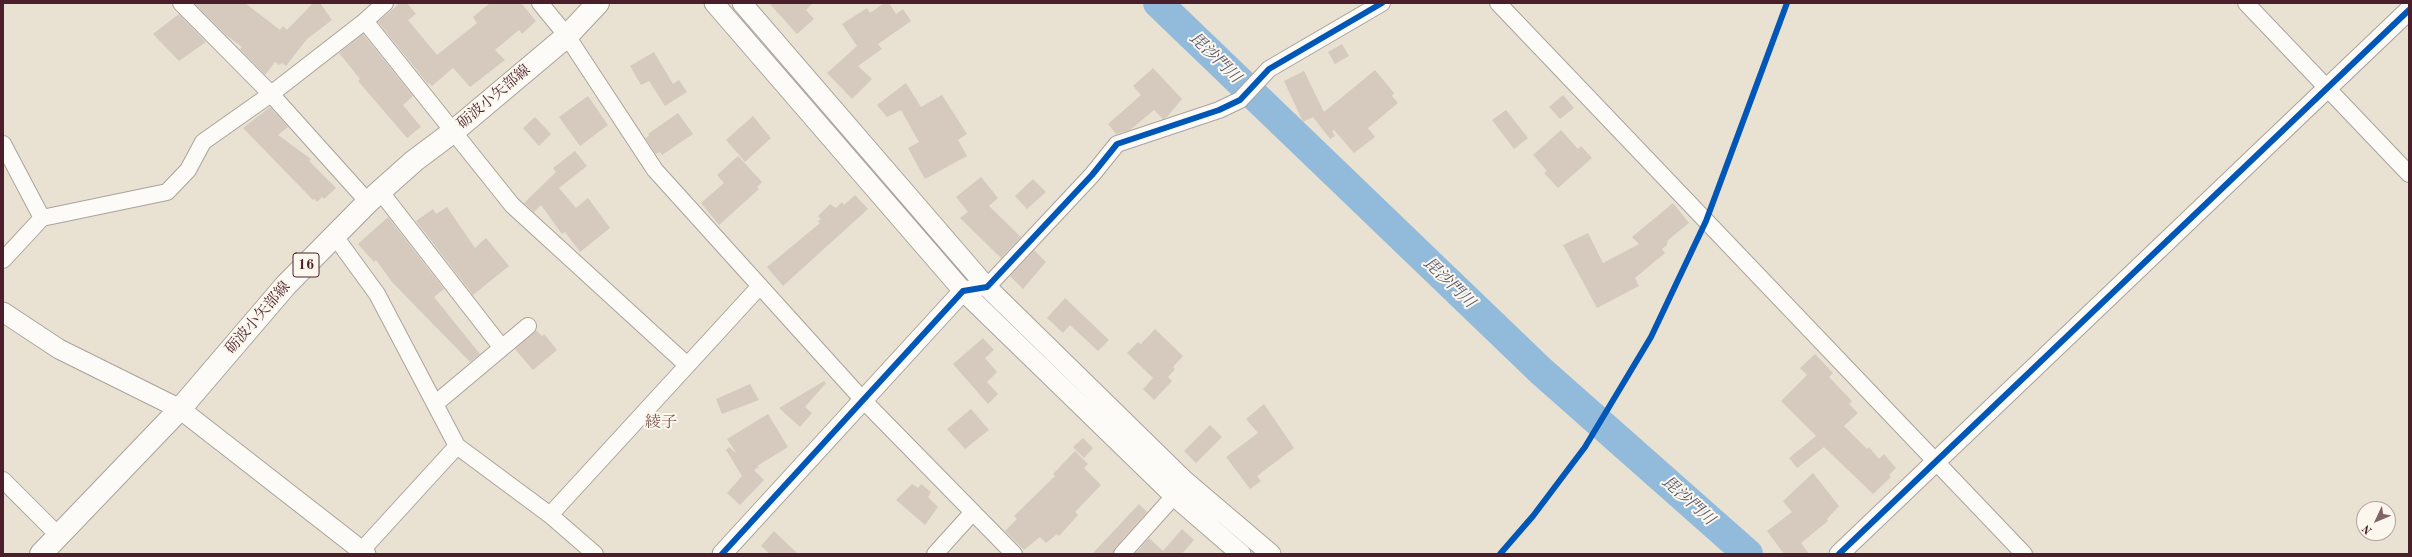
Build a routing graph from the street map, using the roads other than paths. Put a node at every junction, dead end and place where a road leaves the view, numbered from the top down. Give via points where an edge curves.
1 (181, 3) edge
2 (540, 3) edge
3 (598, 3) edge
4 (714, 3) edge
5 (742, 3) edge
6 (1382, 3) edge
7 (1498, 3) edge
8 (2246, 3) edge
9 (381, 4) edge
10 (2409, 10) edge
11 (365, 21) junction
12 (567, 36) junction
13 (2327, 88) junction
14 (271, 94) junction
15 (454, 131) junction
16 (3, 144) edge
17 (2409, 174) edge
18 (374, 197) junction
19 (42, 218) junction
20 (334, 235) junction
21 (3, 260) edge
22 (760, 286) junction
23 (987, 287) junction
24 (963, 291) junction
25 (3, 312) edge
26 (528, 326) dead end
27 (502, 348) junction
28 (687, 365) junction
29 (862, 400) junction
30 (435, 404) junction
31 (180, 409) junction
32 (457, 446) junction
33 (1935, 460) junction
34 (3, 480) edge
35 (1174, 496) junction
36 (973, 512) junction
37 (550, 515) junction
38 (58, 535) junction
39 (364, 552) edge
40 (41, 554) edge
41 (595, 554) edge
42 (722, 554) edge
43 (935, 554) edge
44 (1014, 554) edge
45 (1122, 554) edge
46 (1241, 554) edge
47 (1271, 554) edge
48 (1839, 554) edge
49 (2024, 554) edge

1 - 14 street
2 - 12 street
3 - 12 main road, 砺波小矢部線 / 16
4 - 24 street
5 - 23 street
6 - 23 street via 1269,69 1240,100 1219,110 1117,144 1087,180
7 - 33 street
8 - 13 street
9 - 11 street
10 - 13 street
11 - 14 street
11 - 15 street
12 - 15 main road, 砺波小矢部線 / 16
12 - 22 street via 655,170
13 - 17 street
13 - 33 street
14 - 18 street
14 - 19 street via 203,142 188,170 167,192
15 - 18 main road, 砺波小矢部線 / 16
15 - 28 street via 512,205
16 - 19 street
18 - 20 main road, 砺波小矢部線 / 16
18 - 27 street
19 - 21 street
20 - 30 street via 377,294
20 - 31 main road, 砺波小矢部線 / 16 via 286,285
22 - 28 street
22 - 29 street
23 - 24 street
23 - 47 street via 1184,480
24 - 29 street
24 - 35 street
25 - 31 street via 59,349
26 - 27 street
27 - 30 street
28 - 37 street
29 - 36 street
29 - 42 street
30 - 32 street
31 - 38 main road, 砺波小矢部線 / 16
31 - 39 street
32 - 37 street
32 - 39 street
33 - 48 street
33 - 49 street
34 - 38 street
35 - 45 street
35 - 46 street
36 - 43 street
36 - 44 street
37 - 41 street
38 - 40 main road, 砺波小矢部線 / 16

